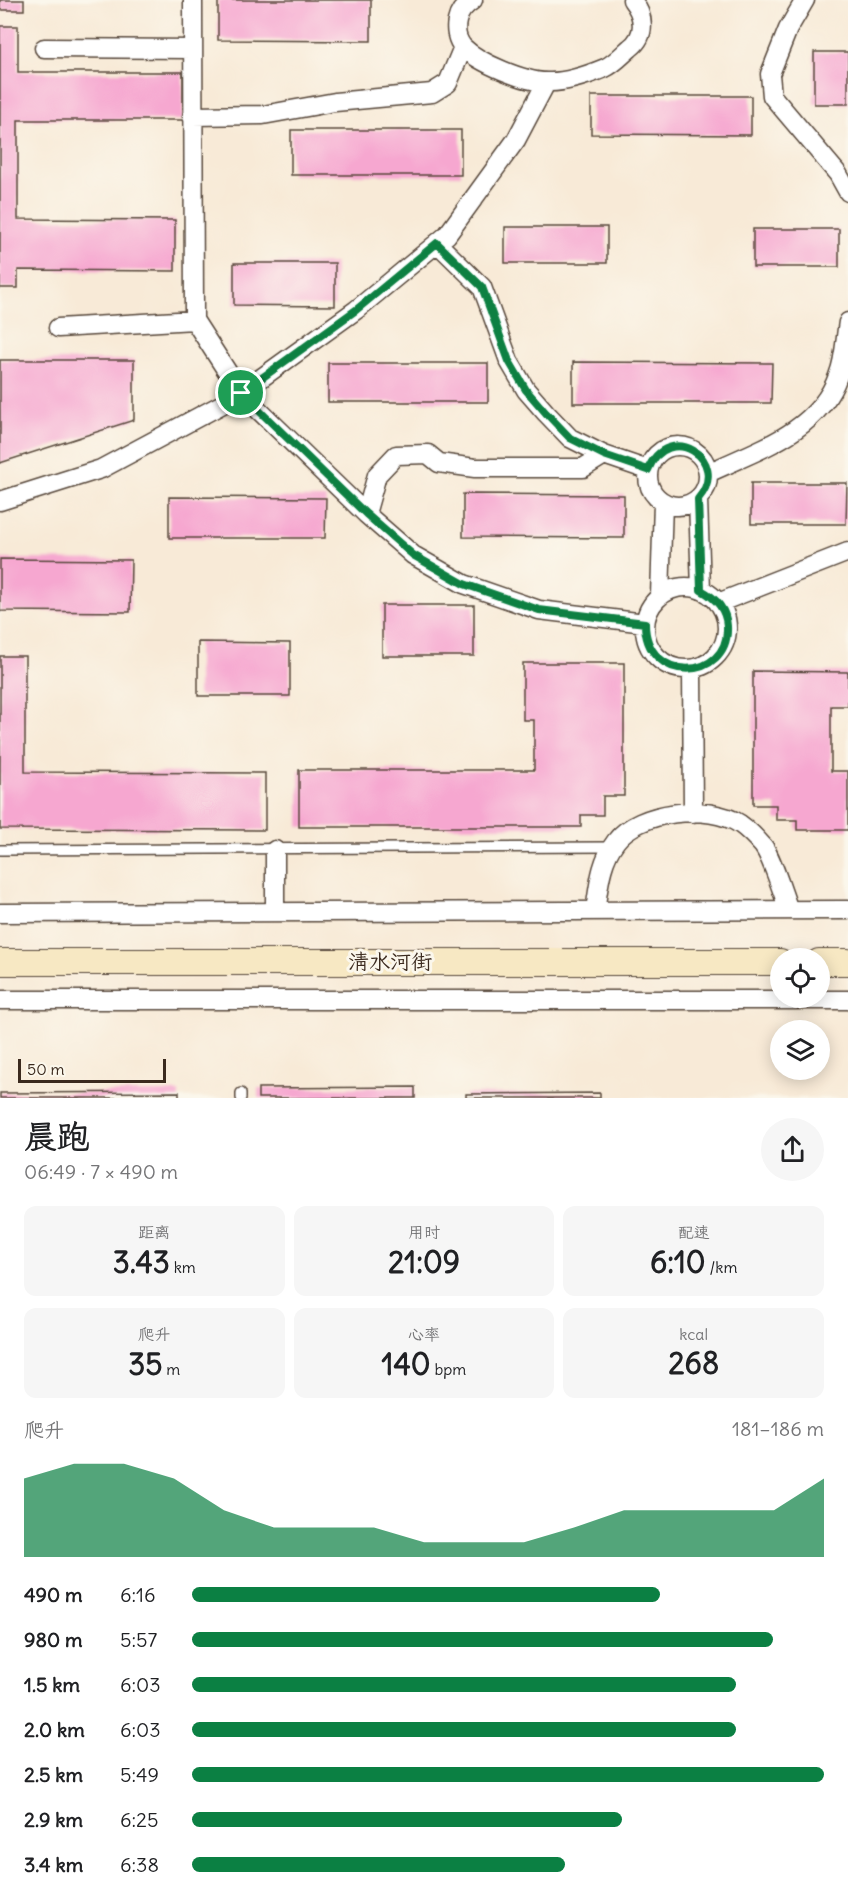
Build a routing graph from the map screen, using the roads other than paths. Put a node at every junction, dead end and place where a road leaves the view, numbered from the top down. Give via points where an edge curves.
1 (193, 0) edge
2 (473, 0) edge
3 (632, 0) edge
4 (805, 0) edge
5 (463, 47) junction
6 (44, 48) dead end
7 (193, 49) junction
8 (546, 83) junction
9 (192, 116) junction
10 (843, 171) edge
11 (848, 192) edge
12 (437, 243) junction
13 (194, 320) junction
14 (848, 322) edge
15 (58, 328) dead end
16 (843, 380) edge
17 (241, 393) junction
18 (604, 455) junction
19 (648, 470) junction
20 (708, 473) junction
21 (698, 499) junction
22 (0, 501) edge
23 (663, 503) junction
24 (366, 514) junction
25 (848, 552) edge
26 (701, 590) junction
27 (660, 596) junction
28 (718, 603) junction
29 (645, 623) junction
30 (692, 669) junction
31 (693, 813) junction
32 (612, 847) junction
33 (0, 850) edge
34 (275, 850) junction
35 (789, 910) junction
36 (848, 910) edge
37 (595, 911) junction
38 (275, 912) junction
39 (0, 913) edge
40 (0, 962) edge
41 (770, 962) edge
42 (830, 962) edge
43 (848, 962) edge
44 (0, 1000) edge
45 (848, 1000) edge

1 - 7 street
2 - 5 street via 463,7 456,23
3 - 8 street via 643,22 634,45 606,68
4 - 10 street via 770,74 772,96
5 - 8 street via 497,68
5 - 9 street via 448,83 432,93 335,102 263,115
6 - 7 street
7 - 9 street
8 - 12 street via 516,140 447,235
9 - 13 street
10 - 11 street
12 - 17 street via 356,310
12 - 18 street via 482,287 509,361 526,390 570,438
13 - 15 street
13 - 17 street
14 - 16 street
16 - 20 street via 802,425
17 - 22 street via 101,469
17 - 24 street
18 - 19 street
18 - 24 street via 583,468 474,468 439,463 428,454 396,455 377,475
19 - 20 street via 658,453 675,446 693,450 706,464
19 - 23 street via 650,489
20 - 21 street via 708,483
21 - 23 street via 681,507
21 - 26 street
23 - 27 street
24 - 29 street via 413,555 464,584 539,610
25 - 28 street
26 - 27 street via 680,587
26 - 28 street
27 - 29 street
28 - 30 street via 727,622 724,644 712,661
29 - 30 street via 648,644 661,662
30 - 31 street
31 - 32 street via 662,815 633,826
31 - 35 street via 739,823 764,847
32 - 34 lane
32 - 37 street via 602,864
33 - 34 lane
34 - 38 street
35 - 36 street
35 - 37 street
37 - 38 street
38 - 39 street
40 - 41 street, 清水河街
42 - 43 street
44 - 45 street

